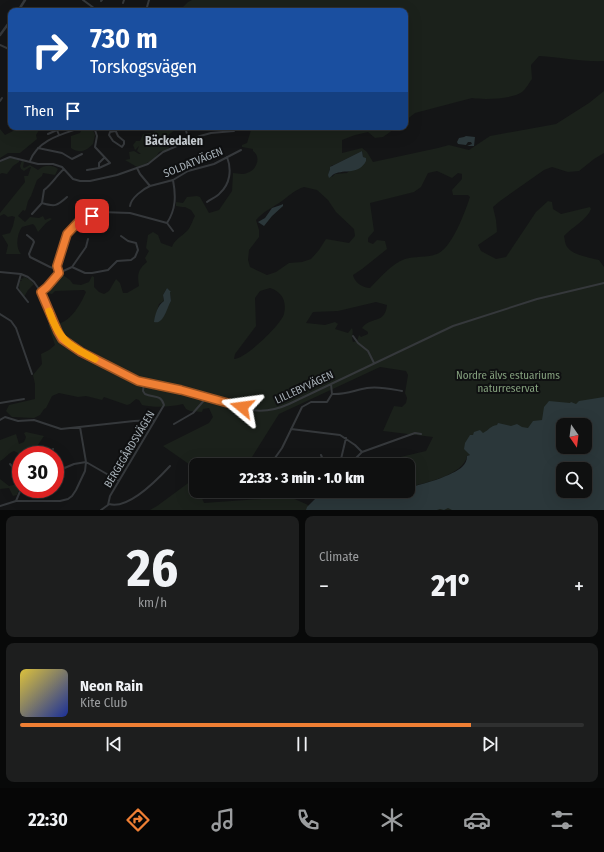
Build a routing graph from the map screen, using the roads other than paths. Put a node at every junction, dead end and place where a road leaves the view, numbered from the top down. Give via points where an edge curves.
1 (83, 0) edge
2 (149, 0) edge
3 (147, 7) dead end
4 (94, 8) edge
5 (8, 24) edge
6 (0, 35) edge
7 (2, 98) dead end
8 (0, 101) edge
9 (57, 130) joint
10 (74, 130) edge
11 (95, 130) edge
12 (186, 130) edge
13 (235, 130) edge
14 (115, 131) joint
15 (48, 134) dead end
16 (58, 135) junction
17 (189, 141) junction
18 (38, 148) junction
19 (241, 150) dead end
20 (82, 154) dead end
21 (227, 157) junction
22 (105, 158) junction
23 (0, 161) edge
24 (30, 161) junction
25 (99, 168) junction
26 (137, 168) junction
27 (64, 169) junction
28 (87, 170) dead end
29 (173, 180) junction
30 (150, 186) junction
31 (67, 197) dead end
32 (207, 202) dead end
33 (42, 203) junction
34 (130, 206) dead end
35 (101, 212) dead end
36 (32, 214) dead end
37 (92, 216) dead end
38 (166, 223) junction
39 (173, 231) dead end
40 (27, 235) dead end
41 (121, 236) dead end
42 (88, 239) dead end
43 (72, 266) junction
44 (57, 269) junction
45 (0, 272) edge
46 (59, 273) junction
47 (21, 274) junction
48 (604, 283) edge
49 (41, 292) junction
50 (28, 302) dead end
51 (0, 314) edge
52 (353, 336) dead end
53 (374, 363) junction
54 (32, 374) dead end
55 (144, 382) junction
56 (331, 384) junction
57 (402, 391) dead end
58 (332, 394) junction
59 (207, 397) junction
60 (24, 399) dead end
61 (0, 403) edge
62 (0, 420) edge
63 (155, 420) junction
64 (174, 424) dead end
65 (80, 427) junction
66 (291, 429) junction
67 (421, 434) dead end
68 (346, 438) junction
69 (362, 452) junction
70 (321, 455) dead end
71 (275, 458) edge
72 (322, 458) edge
73 (341, 458) edge
74 (356, 458) edge
75 (86, 462) junction
76 (170, 466) dead end
77 (64, 468) edge
78 (119, 481) junction
79 (17, 498) edge
80 (16, 501) junction
81 (108, 504) junction
82 (0, 506) edge
83 (101, 510) edge

1 - 4 street
2 - 3 street
5 - 6 street
7 - 8 street
9 - 15 street
9 - 16 street
10 - 16 street
11 - 22 street via 95,147
12 - 17 street
13 - 17 street via 211,133
14 - 14 street via 124,140 122,147 109,135
16 - 18 street
17 - 26 street via 163,152 152,162
18 - 20 street via 62,153 72,159
18 - 24 street
19 - 21 street, SOLDATVÄGEN
21 - 29 street, SOLDATVÄGEN via 214,164 188,171
21 - 32 street via 230,170 227,183 220,194
22 - 25 street via 99,162
22 - 25 street via 110,163
23 - 24 street via 10,156
24 - 27 street via 53,164
25 - 28 street
26 - 27 street via 85,181 73,179
26 - 30 street
27 - 33 street via 44,190
29 - 30 street, SOLDATVÄGEN
29 - 38 street via 174,204
30 - 34 street, SOLDATVÄGEN via 139,193
31 - 33 street via 57,205
33 - 36 street
35 - 38 street via 130,213
37 - 44 street via 82,218 67,234
38 - 39 street
40 - 44 street via 34,242 30,257
41 - 43 street via 138,245 138,252 131,260 117,261 108,270 92,273 85,273
42 - 43 street via 86,247
43 - 46 street
44 - 46 street
45 - 47 street
46 - 49 street
47 - 49 street, LILLEBYVÄGEN via 31,279
47 - 50 street via 17,288
48 - 53 street, LILLEBYVÄGEN via 558,293 471,320
49 - 55 street, LILLEBYVÄGEN via 54,326 62,339 81,352
51 - 54 street via 16,328
52 - 53 street via 368,351
53 - 56 street, LILLEBYVÄGEN
55 - 59 street, LILLEBYVÄGEN
55 - 63 street, BERGEGÅRDSVÄGEN via 145,394 159,398 164,404
56 - 58 street
56 - 59 street, LILLEBYVÄGEN via 283,407 266,411 251,410
57 - 58 street via 367,388
58 - 66 street via 327,402 303,405
59 - 64 street via 193,413
60 - 61 street
62 - 65 street via 5,417 18,421 34,420 59,428
63 - 65 street
63 - 78 street, BERGEGÅRDSVÄGEN
65 - 75 street
66 - 68 street via 337,434
66 - 71 street
67 - 69 street
68 - 69 street
68 - 73 street
69 - 74 street
70 - 72 street
75 - 77 street
75 - 78 street
75 - 80 street via 85,471 76,490 68,499
76 - 81 street via 152,486 133,498 116,505
78 - 81 street, BERGEGÅRDSVÄGEN
79 - 80 street
80 - 82 street
81 - 83 street, BERGEGÅRDSVÄGEN

